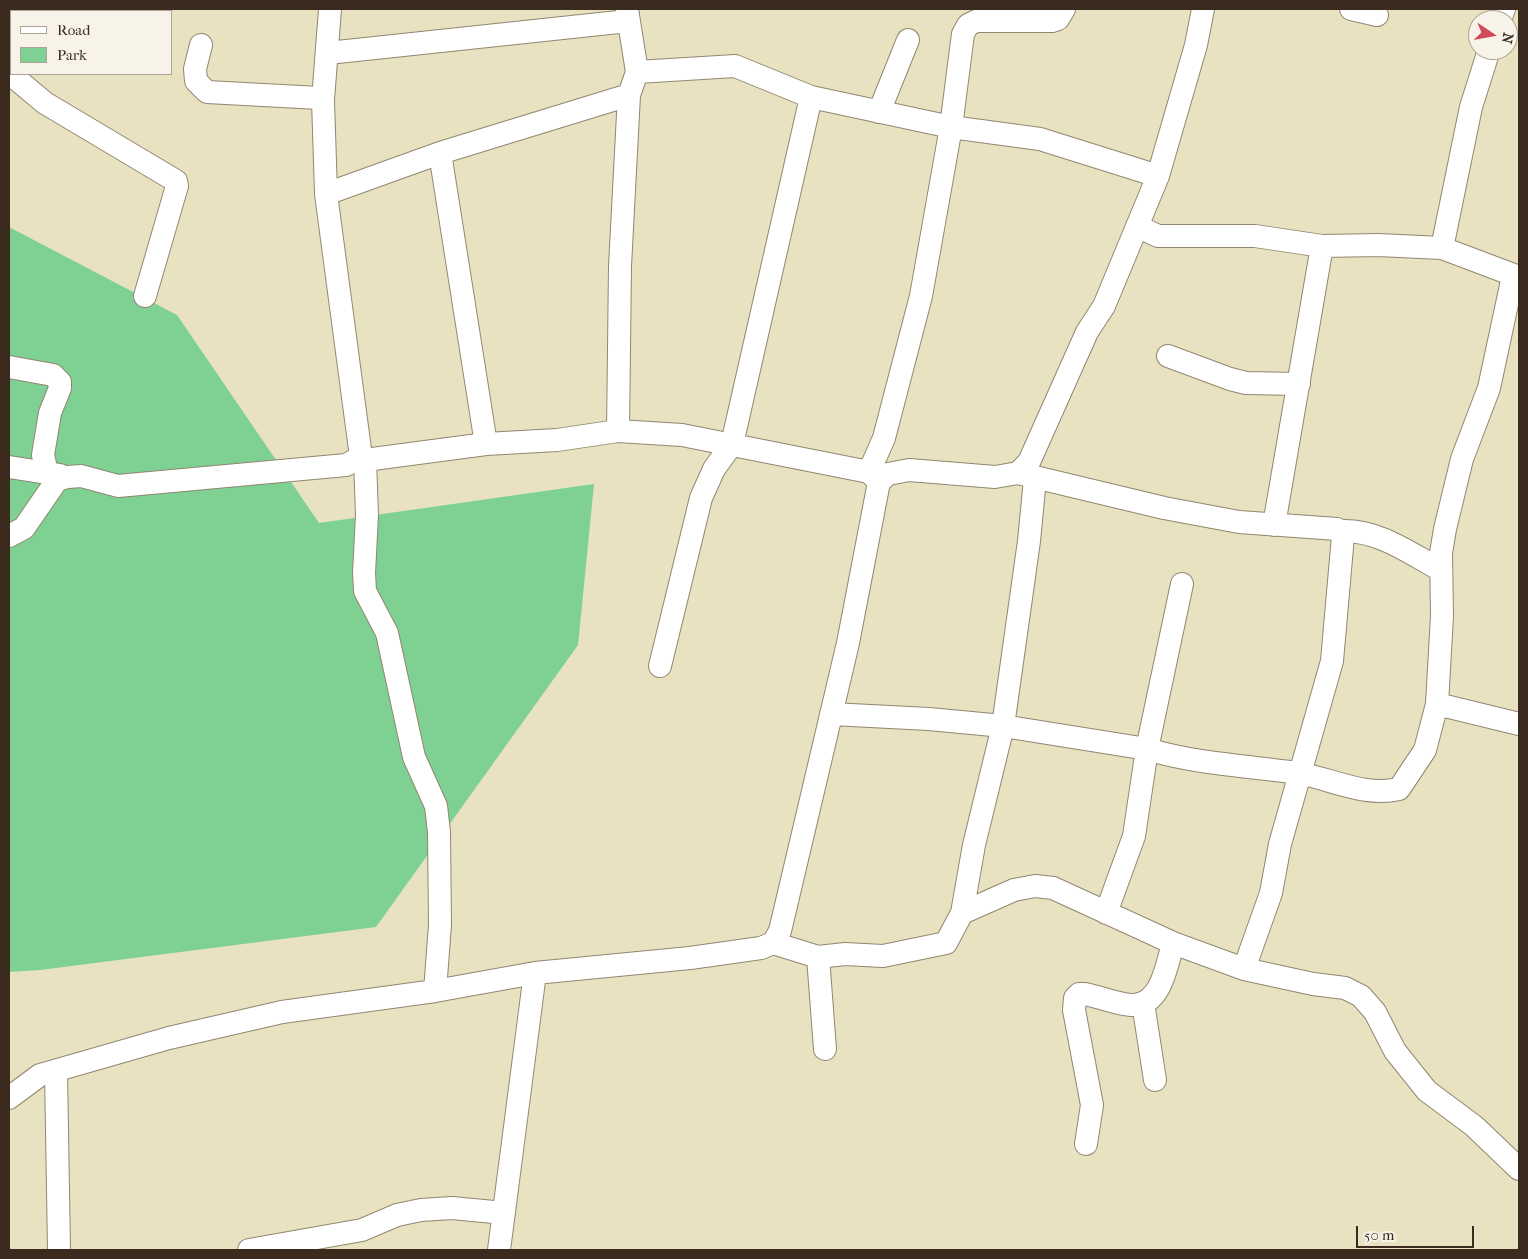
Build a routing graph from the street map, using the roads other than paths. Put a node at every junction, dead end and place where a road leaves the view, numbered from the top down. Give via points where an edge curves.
1 (330, 9) edge
2 (1064, 9) edge
3 (1203, 9) edge
4 (1351, 9) edge
5 (628, 15) edge
6 (1377, 15) dead end
7 (908, 40) dead end
8 (201, 45) dead end
9 (328, 53) junction
10 (1485, 60) edge
11 (637, 72) junction
12 (11, 75) edge
13 (629, 95) junction
14 (811, 97) junction
15 (322, 100) junction
16 (879, 112) junction
17 (951, 127) junction
18 (440, 153) junction
19 (1158, 176) junction
20 (326, 194) junction
21 (1137, 226) junction
22 (1322, 246) junction
23 (1442, 248) junction
24 (1516, 277) edge
25 (145, 296) dead end
26 (1168, 356) dead end
27 (9, 367) edge
28 (1299, 384) junction
29 (618, 431) junction
30 (486, 444) junction
31 (732, 444) junction
32 (363, 459) junction
33 (9, 467) edge
34 (57, 475) junction
35 (1026, 476) junction
36 (874, 477) junction
37 (1274, 525) junction
38 (1342, 531) junction
39 (9, 536) edge
40 (1441, 570) junction
41 (1182, 584) dead end
42 (660, 666) dead end
43 (1437, 704) junction
44 (831, 714) junction
45 (1519, 724) edge
46 (1003, 726) junction
47 (1147, 749) junction
48 (1300, 774) junction
49 (962, 913) junction
50 (1106, 913) junction
51 (773, 943) junction
52 (1173, 943) junction
53 (818, 957) junction
54 (1244, 969) junction
55 (535, 973) junction
56 (434, 991) junction
57 (1143, 1003) junction
58 (825, 1049) dead end
59 (56, 1071) junction
60 (1155, 1080) dead end
61 (9, 1098) edge
62 (1086, 1144) dead end
63 (1519, 1169) edge
64 (504, 1213) junction
65 (59, 1250) edge
66 (249, 1250) edge
67 (499, 1250) edge

1 - 9 street
2 - 17 street via 1052,21 976,21 968,25 960,46
3 - 19 street via 1196,45
4 - 6 street
5 - 9 street
5 - 11 street
7 - 16 street
8 - 15 street via 195,69 196,80 207,92
9 - 15 street
10 - 23 street via 1471,107
11 - 13 street
11 - 14 street via 735,66
12 - 25 street via 45,103 176,181
13 - 18 street
13 - 29 street via 620,266
14 - 16 street
14 - 31 street
15 - 20 street
16 - 17 street
17 - 19 street via 1040,139
17 - 36 street via 921,296
18 - 20 street
18 - 30 street
19 - 21 street
20 - 32 street
21 - 22 street via 1158,236 1255,236
21 - 35 street via 1104,306 1087,332 1028,462
22 - 23 street
22 - 28 street
23 - 24 street
24 - 40 street via 1489,388 1462,459 1447,520
26 - 28 street via 1238,381
27 - 34 street via 53,374 60,382 43,455
28 - 37 street
29 - 30 street via 557,440
29 - 31 street via 682,434
30 - 32 street
31 - 36 street
31 - 42 street via 714,469 701,498
32 - 34 street via 346,465 118,486 80,476
32 - 56 street via 367,515 365,591 387,633 414,757 436,806 440,832 440,925
33 - 34 street
34 - 39 street via 57,480 24,528
35 - 36 street via 996,477 909,470
35 - 37 street via 1164,508
35 - 46 street via 1029,542
36 - 44 street
37 - 38 street
38 - 40 street via 1387,538
38 - 48 street via 1332,661
40 - 43 street
41 - 47 street
43 - 45 street
43 - 48 street via 1425,750 1399,789 1370,791
44 - 46 street
44 - 51 street via 780,931
46 - 47 street
46 - 49 street via 974,845
47 - 48 street via 1162,754
47 - 50 street via 1134,836
48 - 54 street via 1270,893
49 - 50 street via 1014,890 1034,886 1053,888
49 - 53 street via 946,942 883,956 845,954
50 - 52 street
51 - 53 street
51 - 55 street via 761,948 690,958
52 - 54 street
52 - 57 street via 1158,991
53 - 58 street
54 - 63 street via 1345,988 1361,996 1375,1012 1395,1051 1427,1091 1474,1126
55 - 56 street
55 - 64 street
56 - 59 street via 282,1012 169,1038
57 - 60 street
57 - 62 street via 1132,1005 1086,994 1075,998 1074,1010 1092,1105
59 - 61 street via 40,1075
59 - 65 street
64 - 66 street via 452,1208 421,1210 397,1215 362,1230
64 - 67 street

